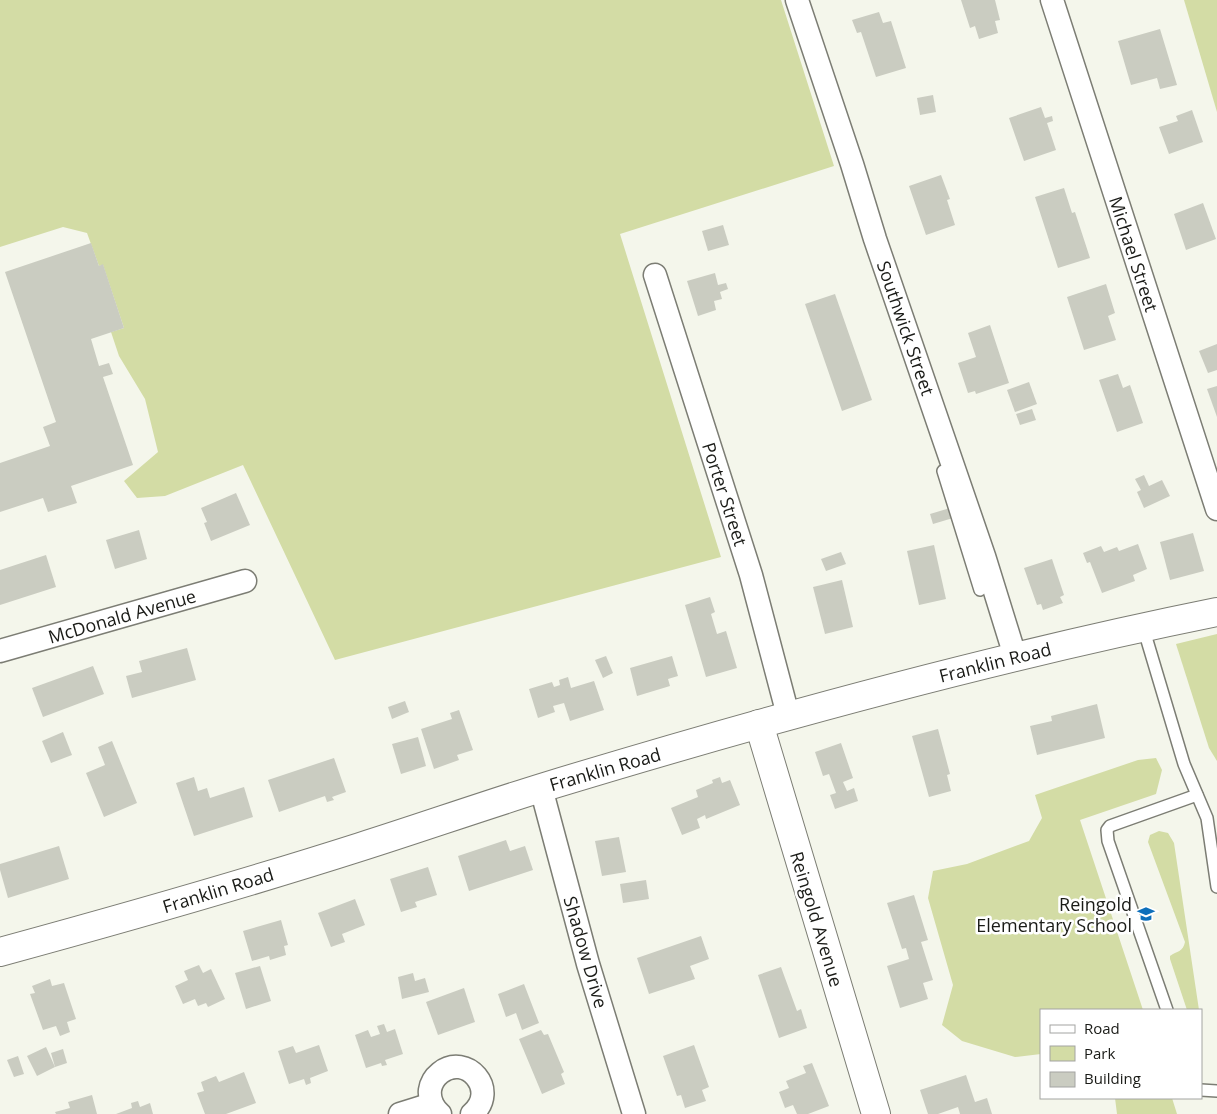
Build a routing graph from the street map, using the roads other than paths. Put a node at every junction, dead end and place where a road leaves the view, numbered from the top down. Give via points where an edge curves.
1 (796, 0) edge
2 (1052, 0) edge
3 (838, 123) junction
4 (655, 275) dead end
5 (1217, 509) edge
6 (245, 581) dead end
7 (980, 590) dead end
8 (1217, 612) edge
9 (1143, 626) junction
10 (0, 651) edge
11 (1015, 656) junction
12 (788, 716) junction
13 (759, 724) junction
14 (541, 788) junction
15 (1197, 795) junction
16 (1217, 886) edge
17 (0, 952) edge
18 (1167, 1009) edge
19 (1202, 1090) edge
20 (1217, 1091) edge
21 (436, 1109) edge
22 (400, 1114) edge
23 (472, 1114) edge
24 (634, 1114) edge
25 (876, 1114) edge

1 - 3 street, Southwick Street
2 - 5 street, Michael Street
3 - 7 lane
3 - 11 street, Southwick Street
4 - 12 street, Porter Street via 751,575
6 - 10 street, McDonald Avenue
8 - 9 main road, Franklin Road
9 - 11 main road, Franklin Road
9 - 15 lane via 1184,764
11 - 12 main road, Franklin Road
12 - 13 main road, Franklin Road
13 - 14 main road, Franklin Road
13 - 25 main road, Reingold Avenue
14 - 17 main road, Franklin Road via 330,856
14 - 24 street, Shadow Drive via 588,964
15 - 16 lane via 1208,825
15 - 18 lane via 1110,826 1107,830 1108,841
19 - 20 lane
21 - 22 street
21 - 23 street via 430,1090 436,1076 449,1068 464,1068 476,1076 482,1090 479,1106

